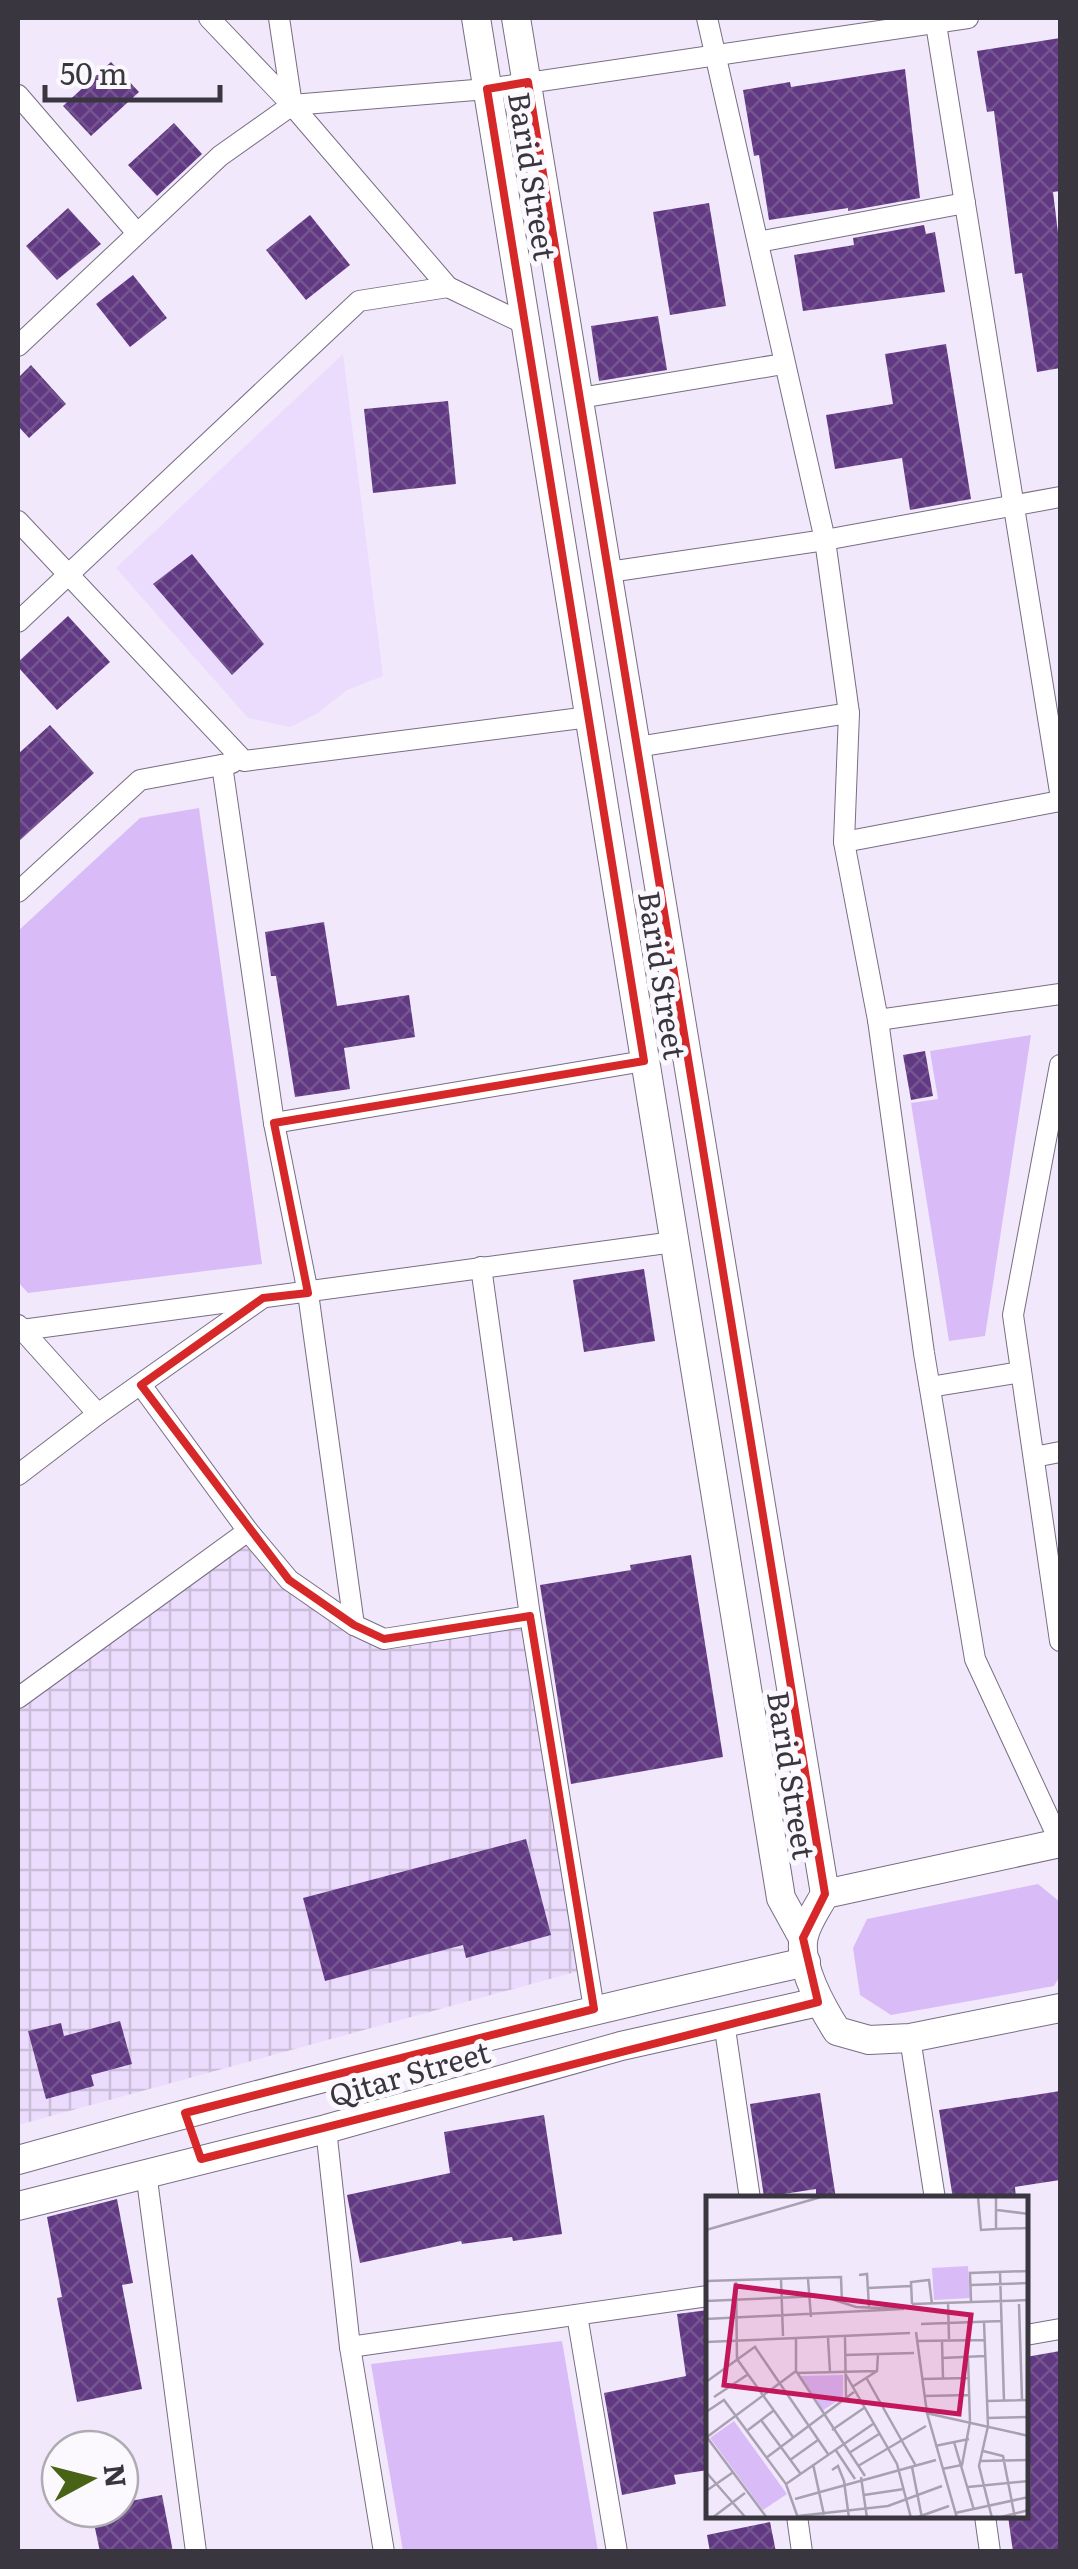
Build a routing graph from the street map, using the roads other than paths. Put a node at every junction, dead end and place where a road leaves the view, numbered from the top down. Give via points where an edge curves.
1 (209, 18) edge
2 (279, 18) edge
3 (476, 18) edge
4 (516, 18) edge
5 (707, 18) edge
6 (968, 18) edge
7 (935, 20) edge
8 (714, 56) junction
9 (528, 82) junction
10 (487, 89) junction
11 (292, 105) junction
12 (21, 106) edge
13 (965, 203) junction
14 (137, 234) junction
15 (758, 242) junction
16 (448, 287) junction
17 (525, 324) junction
18 (18, 346) edge
19 (783, 364) junction
20 (580, 398) junction
21 (1060, 496) edge
22 (1014, 504) junction
23 (18, 521) edge
24 (824, 540) junction
25 (609, 572) junction
26 (68, 574) junction
27 (18, 622) edge
28 (849, 713) junction
29 (589, 717) junction
30 (637, 747) junction
31 (244, 761) junction
32 (222, 765) junction
33 (1060, 792) edge
34 (1060, 801) edge
35 (844, 842) junction
36 (18, 892) edge
37 (1060, 994) edge
38 (878, 1020) junction
39 (644, 1060) junction
40 (1060, 1065) edge
41 (274, 1123) junction
42 (1052, 1159) edge
43 (674, 1242) junction
44 (481, 1266) junction
45 (308, 1293) junction
46 (263, 1298) junction
47 (20, 1327) edge
48 (1022, 1372) junction
49 (141, 1385) junction
50 (930, 1387) junction
51 (98, 1414) junction
52 (1060, 1452) edge
53 (1034, 1456) junction
54 (18, 1475) edge
55 (248, 1530) junction
56 (530, 1616) junction
57 (354, 1625) junction
58 (1060, 1641) edge
59 (18, 1698) edge
60 (1060, 1842) edge
61 (825, 1894) junction
62 (804, 1950) junction
63 (818, 2002) junction
64 (1060, 2008) edge
65 (594, 2009) junction
66 (724, 2022) junction
67 (910, 2038) junction
68 (347, 2074) junction
69 (184, 2114) junction
70 (360, 2118) junction
71 (326, 2129) junction
72 (201, 2159) junction
73 (18, 2160) edge
74 (146, 2172) junction
75 (750, 2196) edge
76 (936, 2196) edge
77 (18, 2206) edge
78 (706, 2296) edge
79 (577, 2314) junction
80 (1060, 2329) edge
81 (1028, 2336) edge
82 (350, 2347) junction
83 (797, 2519) edge
84 (985, 2519) edge
85 (196, 2552) edge
86 (384, 2552) edge
87 (617, 2552) edge
88 (802, 2552) edge
89 (990, 2552) edge

1 - 11 street
2 - 11 street
3 - 10 main road, Barid Street
4 - 9 main road, Barid Street
5 - 8 street
6 - 7 street
7 - 8 street
7 - 13 street
8 - 9 street
8 - 15 street
9 - 10 street
9 - 20 main road, Barid Street
10 - 11 street
10 - 17 main road, Barid Street
11 - 14 street via 220,156
11 - 16 street
12 - 14 street
13 - 15 street
13 - 22 street
14 - 18 street
15 - 19 street
16 - 17 street
16 - 26 street via 359,301
17 - 29 main road, Barid Street
19 - 20 street
19 - 24 street
20 - 25 main road, Barid Street
21 - 22 street
22 - 24 street
22 - 33 street
23 - 26 street
24 - 25 street
24 - 28 street
25 - 30 main road, Barid Street
26 - 27 street
26 - 31 street
28 - 30 street
28 - 35 street
29 - 31 street
29 - 39 main road, Barid Street
30 - 61 main road, Barid Street
31 - 32 street
32 - 36 street via 140,780
32 - 41 street
34 - 35 street
35 - 38 street
37 - 38 street
38 - 50 street
39 - 41 street
39 - 43 main road, Barid Street
40 - 42 street
41 - 45 street
42 - 48 street via 1013,1315
43 - 44 street
43 - 62 main road, Barid Street via 780,1898
44 - 45 street
44 - 56 street
45 - 46 street
45 - 57 street
46 - 47 street
46 - 49 street
47 - 51 street
48 - 50 street
48 - 53 street
49 - 51 street
49 - 55 street
50 - 60 street via 975,1660
51 - 54 street
52 - 53 street
53 - 58 street
55 - 57 street via 290,1580
55 - 59 street
56 - 57 street via 384,1639
56 - 65 street
60 - 61 main road
61 - 62 main road
62 - 63 main road, Barid Street
62 - 65 main road, Qitar Street
63 - 66 main road, Qitar Street
63 - 67 main road via 837,2031 869,2040
64 - 67 main road
65 - 68 main road, Qitar Street
66 - 70 main road, Qitar Street
66 - 75 street
67 - 76 street
68 - 69 main road, Qitar Street
68 - 70 main road
69 - 72 main road
69 - 73 main road, Qitar Street
70 - 71 main road, Qitar Street
71 - 72 main road, Qitar Street
71 - 82 street
72 - 74 main road, Qitar Street
74 - 77 main road, Qitar Street
74 - 85 street
78 - 79 street
79 - 82 street
79 - 87 street
80 - 81 street
82 - 86 street
83 - 88 street
84 - 89 street

